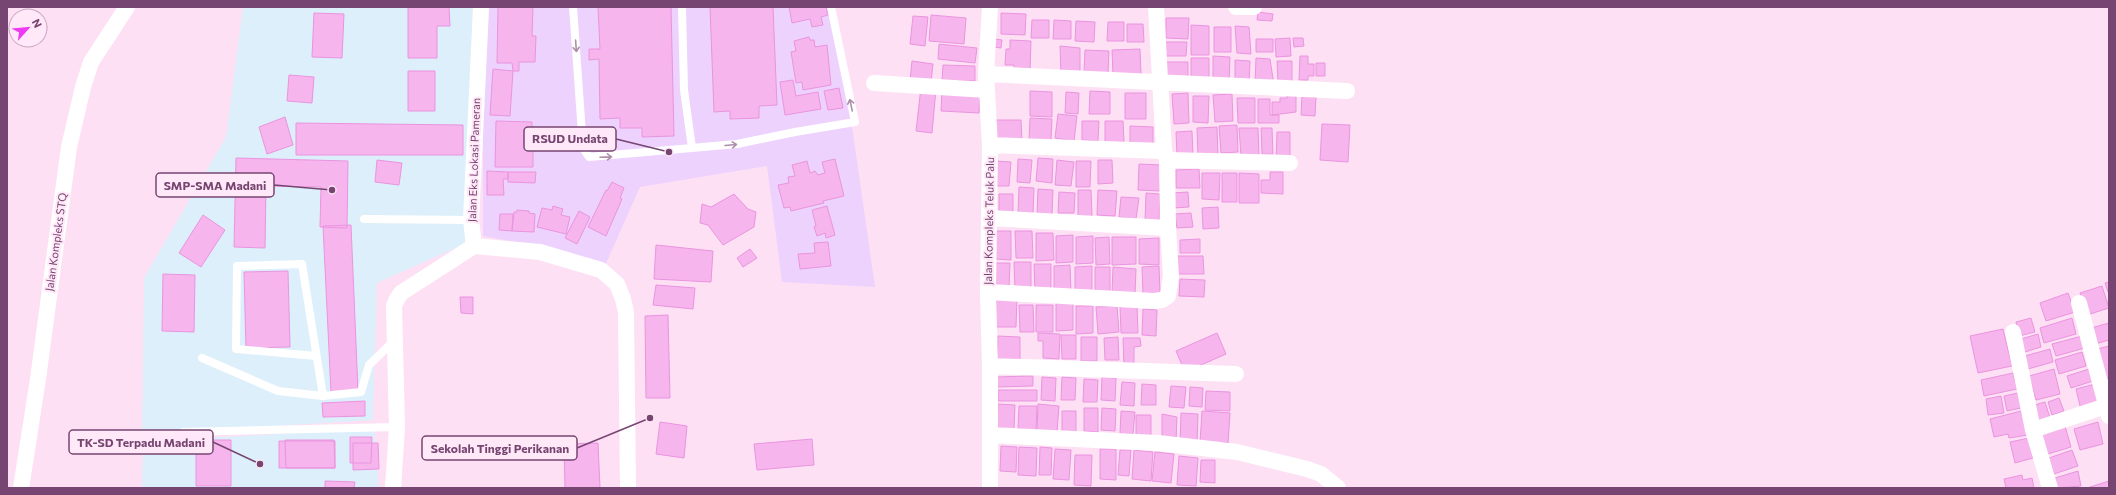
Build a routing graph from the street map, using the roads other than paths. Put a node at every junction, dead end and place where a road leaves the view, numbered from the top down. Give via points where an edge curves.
1 (127, 7) edge
2 (481, 7) edge
3 (573, 7) edge
4 (682, 7) edge
5 (831, 7) edge
6 (990, 7) edge
7 (1156, 7) edge
8 (1236, 7) edge
9 (1254, 7) edge
10 (986, 74) junction
11 (1160, 82) junction
12 (874, 83) dead end
13 (987, 90) junction
14 (1347, 91) dead end
15 (990, 145) junction
16 (692, 148) junction
17 (1166, 156) junction
18 (1290, 163) dead end
19 (990, 218) junction
20 (364, 219) dead end
21 (471, 220) junction
22 (1168, 228) junction
23 (474, 246) junction
24 (988, 292) junction
25 (2078, 303) dead end
26 (2013, 332) dead end
27 (394, 341) junction
28 (316, 356) junction
29 (202, 358) dead end
30 (990, 366) junction
31 (1236, 374) dead end
32 (323, 396) junction
33 (2108, 409) edge
34 (396, 427) junction
35 (2033, 430) junction
36 (183, 432) dead end
37 (990, 435) junction
38 (21, 488) edge
39 (393, 488) edge
40 (628, 488) edge
41 (990, 488) edge
42 (1338, 488) edge
43 (2050, 488) edge

1 - 38 street, Jalan Kompleks STQ via 91,62 82,87 71,139
2 - 21 street, Jalan Eks Lokasi Pameran
3 -> 16 lane via 583,148 589,158
4 - 16 lane via 684,90
16 -> 5 lane via 737,144 855,122
6 - 10 street, Jalan Kompleks Teluk Palu
7 - 11 street
8 - 9 street
10 - 11 street
10 - 13 street, Jalan Kompleks Teluk Palu
11 - 14 street
11 - 17 street
12 - 13 street
13 - 15 street, Jalan Kompleks Teluk Palu
15 - 17 street
15 - 19 street, Jalan Kompleks Teluk Palu
17 - 18 street
17 - 22 street
19 - 22 street
19 - 24 street, Jalan Kompleks Teluk Palu
20 - 21 lane
21 - 23 street, Jalan Eks Lokasi Pameran
22 - 24 street via 1171,276 1168,296 1162,300 1135,301
23 - 27 street via 401,293 394,306
23 - 40 street via 540,252 601,270 617,284 624,299 626,312
24 - 30 street, Jalan Kompleks Teluk Palu
25 - 33 street
26 - 35 street
27 - 32 lane via 369,365 361,392
27 - 34 street
28 - 28 lane via 302,264 237,266 236,349
28 - 32 lane
29 - 32 lane via 278,391
30 - 31 street
30 - 37 street, Jalan Kompleks Teluk Palu
33 - 35 street
34 - 36 lane
34 - 39 street
35 - 43 street
37 - 41 street, Jalan Kompleks Teluk Palu
37 - 42 street via 1158,444 1237,452 1321,474

